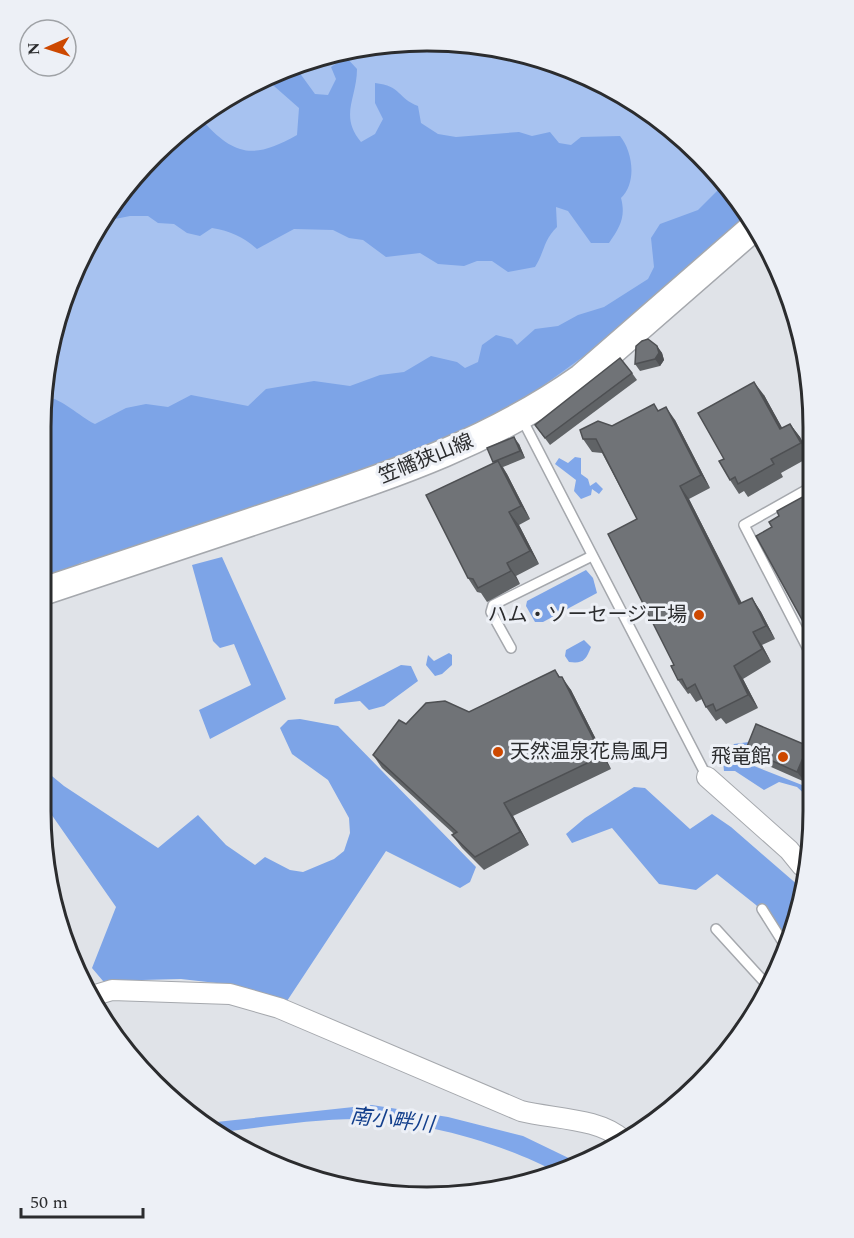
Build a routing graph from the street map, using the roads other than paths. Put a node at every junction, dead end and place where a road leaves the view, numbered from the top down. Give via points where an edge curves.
1 (749, 232) edge
2 (521, 416) junction
3 (803, 492) edge
4 (592, 556) junction
5 (51, 589) edge
6 (803, 639) edge
7 (511, 648) dead end
8 (707, 777) joint
9 (800, 863) edge
10 (762, 909) dead end
11 (716, 929) dead end
12 (781, 938) edge
13 (762, 981) edge
14 (99, 994) edge
15 (617, 1136) edge

1 - 2 main road, 笠幡狭山線 via 604,359 553,398
2 - 4 lane
2 - 5 main road, 笠幡狭山線 via 470,444 416,466
3 - 6 lane via 744,525
4 - 7 lane via 493,605 491,612
4 - 8 lane
8 - 9 street
10 - 12 lane
11 - 13 lane
14 - 15 street via 112,990 230,994 279,1008 521,1111 596,1123

